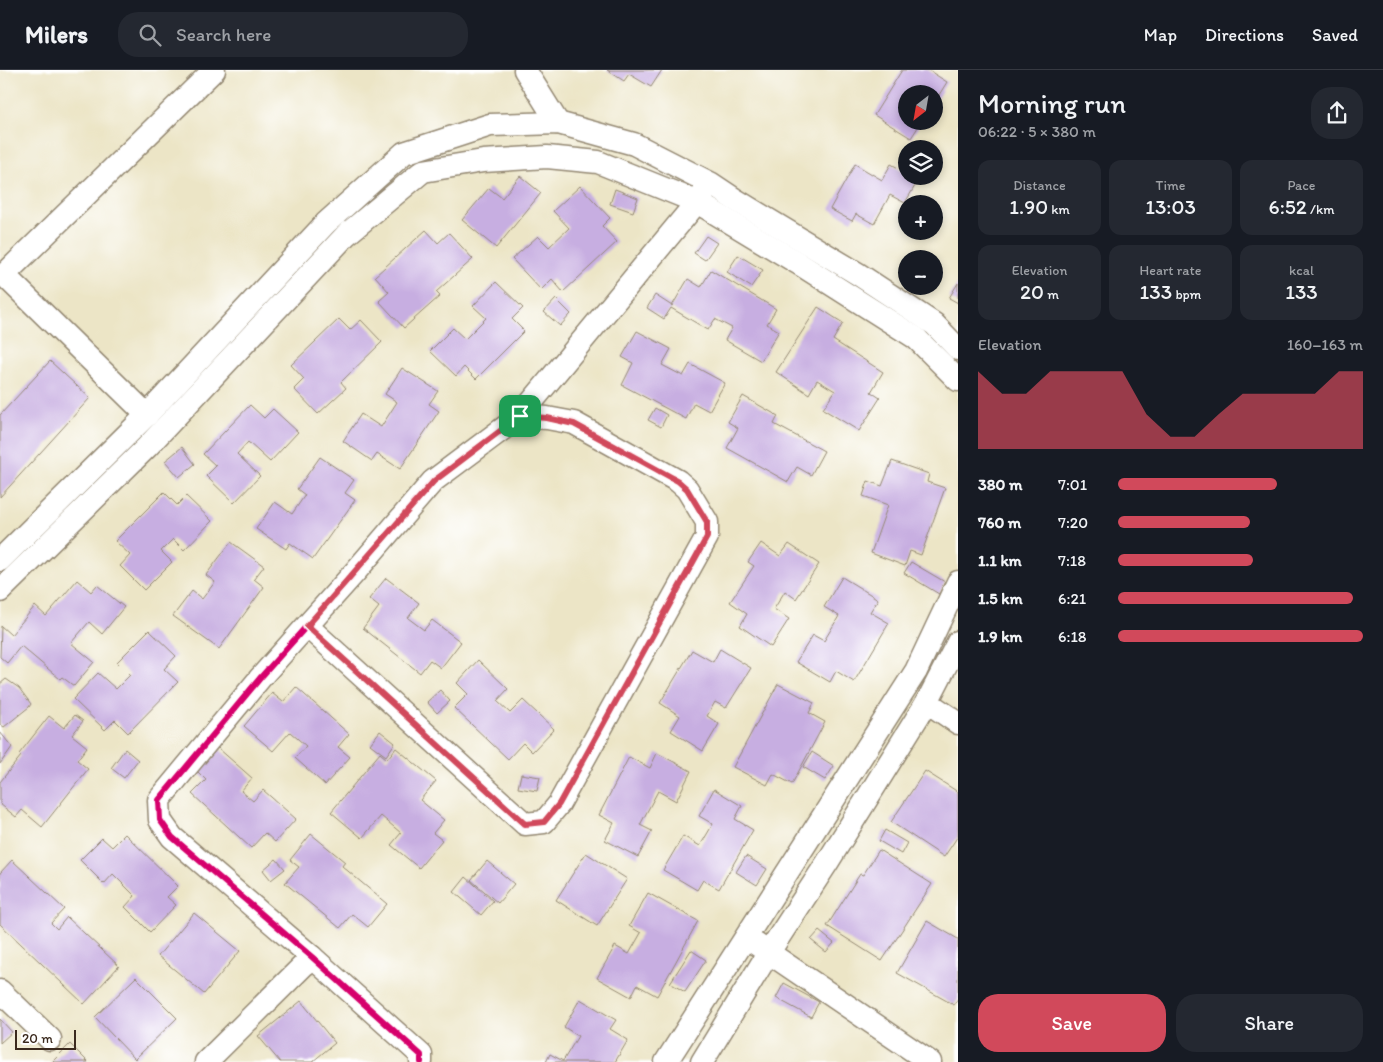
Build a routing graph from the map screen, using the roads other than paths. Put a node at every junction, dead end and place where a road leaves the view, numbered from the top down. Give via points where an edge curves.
1 (214, 70) edge
2 (525, 70) edge
3 (558, 123) junction
4 (710, 183) junction
5 (697, 202) junction
6 (2, 277) edge
7 (958, 349) edge
8 (958, 380) edge
9 (146, 415) junction
10 (520, 416) junction
11 (0, 560) edge
12 (958, 582) edge
13 (0, 592) edge
14 (307, 626) junction
15 (958, 642) edge
16 (927, 702) junction
17 (958, 723) edge
18 (745, 937) junction
19 (769, 952) junction
20 (312, 957) junction
21 (0, 991) edge
22 (50, 1039) dead end
23 (206, 1062) edge
24 (421, 1062) edge
25 (666, 1062) edge
26 (702, 1062) edge
27 (930, 1062) edge

1 - 6 street
2 - 3 street
3 - 4 street via 634,144
3 - 9 street via 490,125 404,153 326,224
4 - 5 street
4 - 7 street via 934,324
5 - 8 street via 916,338
5 - 10 street
5 - 13 street via 598,162 547,157 483,161 423,171 346,235 147,447
6 - 9 street
9 - 11 street
10 - 14 street via 434,481
10 - 14 street via 574,424 678,481 687,489 707,522 707,537 559,804 544,822 525,824
12 - 18 street via 916,671
14 - 20 street via 159,800 160,820 172,836
15 - 16 street
16 - 17 street
16 - 19 street
18 - 19 street
18 - 25 street
19 - 26 street
19 - 27 street
20 - 23 street
20 - 24 street via 421,1055
21 - 22 street

